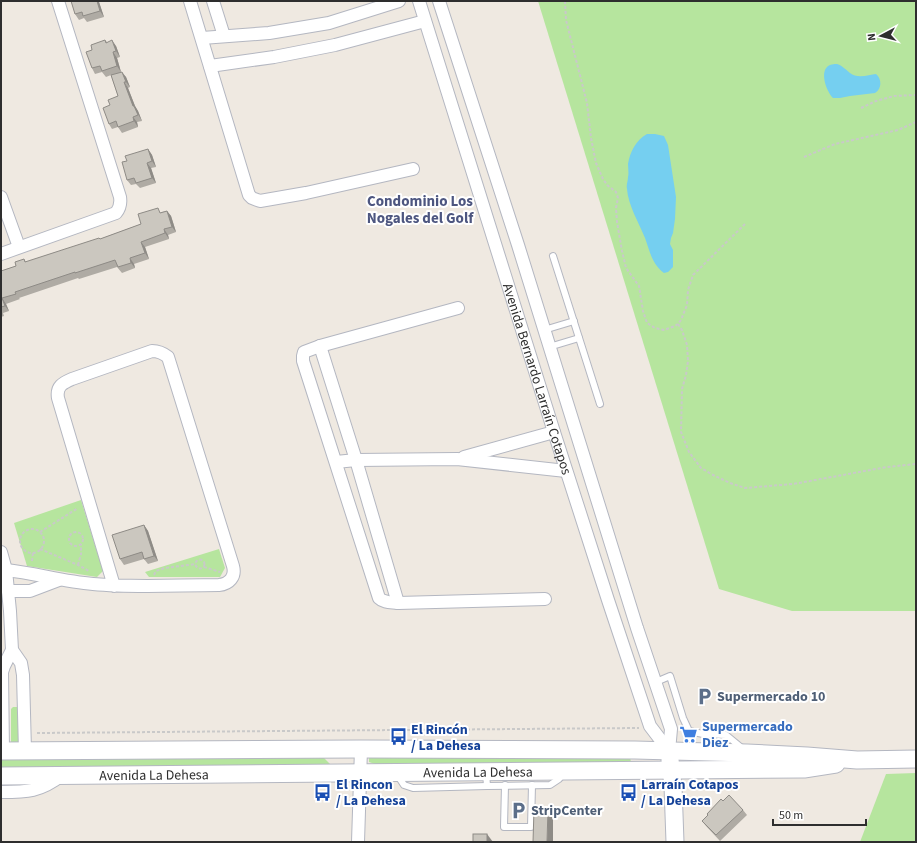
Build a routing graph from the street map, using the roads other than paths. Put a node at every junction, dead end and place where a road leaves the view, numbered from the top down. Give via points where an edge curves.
1 (58, 1) edge
2 (190, 1) edge
3 (213, 1) edge
4 (399, 1) edge
5 (419, 1) edge
6 (439, 1) edge
7 (425, 21) junction
8 (224, 36) junction
9 (202, 38) junction
10 (210, 66) junction
11 (413, 169) dead end
12 (1, 197) edge
13 (518, 245) junction
14 (19, 247) junction
15 (497, 252) junction
16 (1, 254) edge
17 (554, 256) dead end
18 (458, 308) dead end
19 (574, 321) junction
20 (544, 330) junction
21 (579, 338) junction
22 (320, 346) junction
23 (549, 347) junction
24 (600, 404) dead end
25 (554, 432) junction
26 (458, 459) junction
27 (356, 460) junction
28 (336, 462) junction
29 (566, 471) junction
30 (613, 551) junction
31 (1, 552) edge
32 (594, 557) junction
33 (6, 570) junction
34 (59, 580) junction
35 (114, 586) junction
36 (8, 591) junction
37 (627, 595) junction
38 (545, 599) dead end
39 (608, 600) junction
40 (398, 603) junction
41 (12, 650) junction
42 (656, 682) junction
43 (24, 702) junction
44 (2, 704) junction
45 (361, 749) junction
46 (668, 750) junction
47 (25, 751) junction
48 (2, 752) edge
49 (747, 753) junction
50 (916, 759) edge
51 (857, 760) junction
52 (566, 771) junction
53 (671, 771) junction
54 (360, 773) junction
55 (62, 775) junction
56 (1, 776) edge
57 (486, 779) junction
58 (532, 785) junction
59 (505, 786) junction
60 (1, 792) edge
61 (358, 842) edge
62 (675, 842) edge

1 - 14 street via 121,203 116,213
2 - 9 street
3 - 8 street
4 - 8 street via 328,23 269,33
5 - 7 street, Avenida Bernardo Larraín Cotapos
6 - 13 street, Avenida Bernardo Larraín Cotapos
7 - 10 street via 335,45
7 - 15 street, Avenida Bernardo Larraín Cotapos
8 - 9 street
9 - 10 street
10 - 11 street via 252,198 260,200 306,193
12 - 14 street
13 - 15 street
13 - 20 street, Avenida Bernardo Larraín Cotapos
14 - 16 street
15 - 25 street, Avenida Bernardo Larraín Cotapos
17 - 19 lane
18 - 22 street
19 - 20 lane
19 - 21 lane
20 - 23 street, Avenida Bernardo Larraín Cotapos
21 - 23 lane
21 - 24 lane
22 - 27 street
22 - 28 street via 304,352 303,358
23 - 30 street, Avenida Bernardo Larraín Cotapos
25 - 26 street
25 - 29 street, Avenida Bernardo Larraín Cotapos
26 - 27 street
26 - 29 street
27 - 28 street
27 - 40 street
28 - 40 street via 378,598 383,602
29 - 32 street, Avenida Bernardo Larraín Cotapos
30 - 32 street
30 - 37 street, Avenida Bernardo Larraín Cotapos
31 - 33 street
32 - 39 street, Avenida Bernardo Larraín Cotapos
33 - 34 street
33 - 36 street
34 - 35 street
34 - 36 street via 30,591
35 - 35 street via 223,584 233,576 234,569 168,357 156,351 72,378 59,387 57,394
36 - 41 street
37 - 39 street
37 - 42 street, Avenida Bernardo Larraín Cotapos
38 - 40 street
39 - 46 street, Avenida Bernardo Larraín Cotapos via 650,726
41 - 43 street via 22,666
41 - 44 street via 3,668
42 - 46 street, Avenida Bernardo Larraín Cotapos via 672,729
42 - 49 lane via 670,676 689,730 703,734 726,735
43 - 44 street via 13,699
43 - 47 street
44 - 48 street
45 - 46 street, Avenida La Dehesa
45 - 47 street, Avenida La Dehesa
45 - 54 street
46 - 49 street, Avenida La Dehesa
46 - 53 street, Avenida Bernardo Larraín Cotapos
47 - 48 street, Avenida La Dehesa
49 - 51 street, Avenida La Dehesa
50 - 51 street, Avenida La Dehesa
51 - 53 street, Avenida La Dehesa via 804,769
52 - 53 street, Avenida La Dehesa
52 - 57 street, Avenida La Dehesa
52 - 58 lane via 550,785
53 - 62 street, Avenida Bernardo Larraín Cotapos
54 - 55 street, Avenida La Dehesa
54 - 57 street, Avenida La Dehesa
54 - 61 street
55 - 56 street, Avenida La Dehesa
55 - 60 street via 32,791
57 - 59 lane
58 - 59 lane
58 - 59 lane via 531,827 504,827

